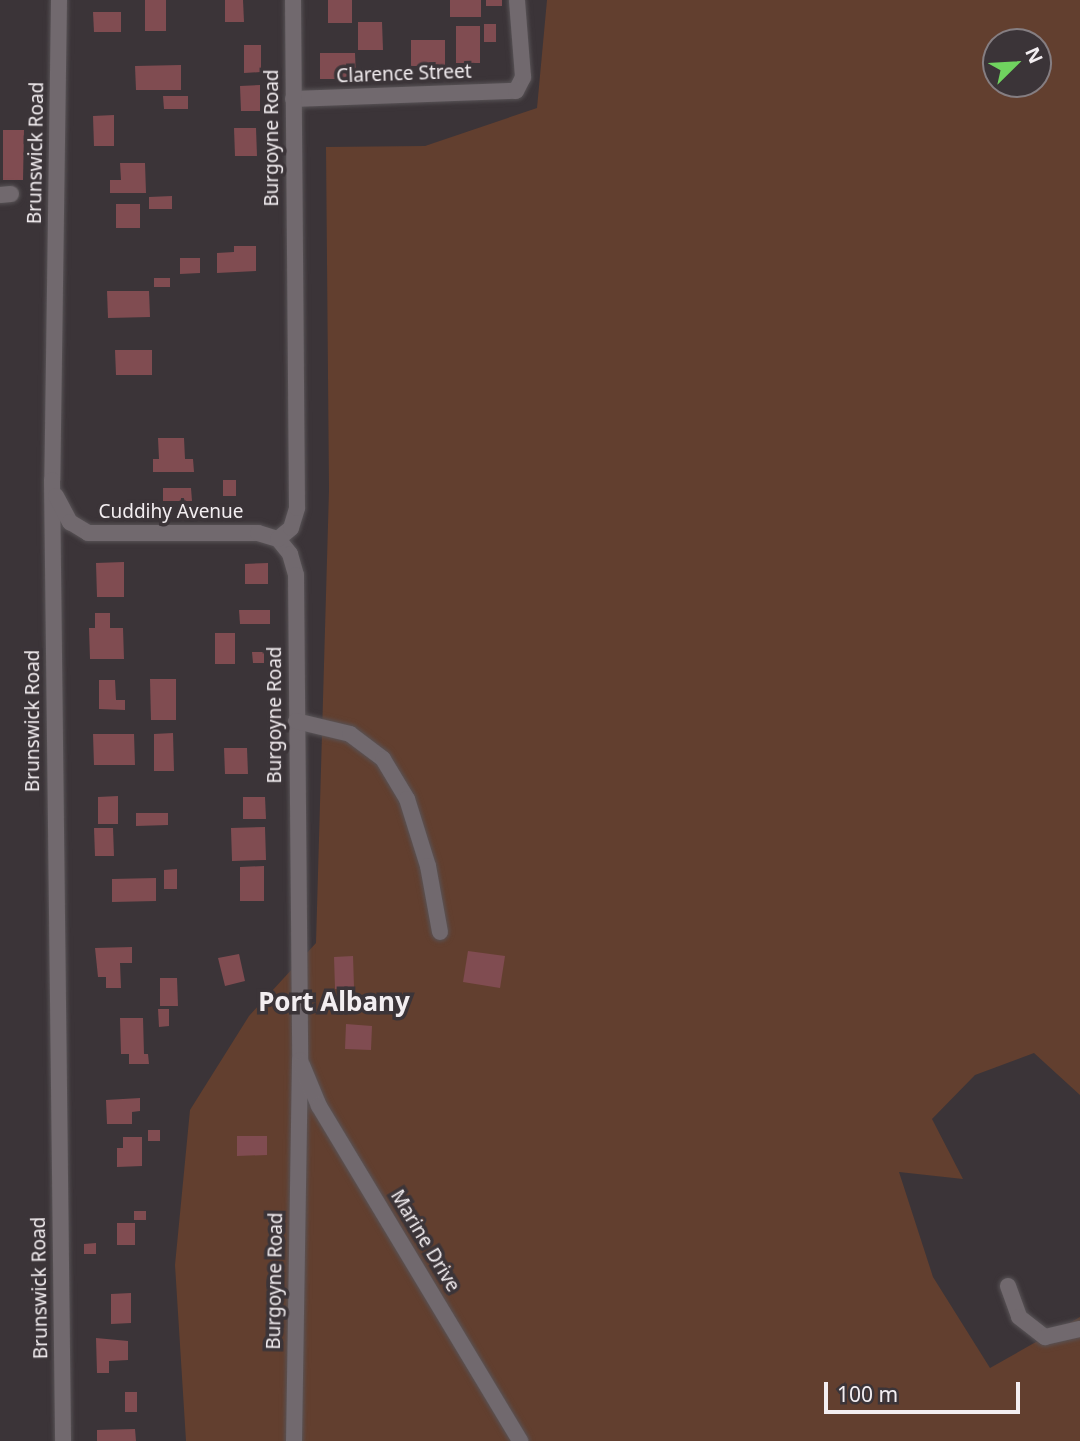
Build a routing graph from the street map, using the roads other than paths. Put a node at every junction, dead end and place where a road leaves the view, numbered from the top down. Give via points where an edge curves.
1 (59, 0) edge
2 (293, 0) edge
3 (517, 0) edge
4 (293, 99) junction
5 (52, 480) junction
6 (278, 540) junction
7 (296, 721) junction
8 (440, 932) dead end
9 (300, 1060) junction
10 (1008, 1286) dead end
11 (1080, 1329) edge
12 (64, 1441) edge
13 (294, 1441) edge
14 (520, 1441) edge

1 - 5 street, Brunswick Road
2 - 4 street, Burgoyne Road
3 - 4 street, Clarence Street via 523,77 516,91
4 - 6 street, Burgoyne Road via 297,508 290,528
5 - 6 street, Cuddihy Avenue via 58,507 88,533 258,533
5 - 12 street, Brunswick Road
6 - 7 street, Burgoyne Road via 290,554 296,575
7 - 8 street via 350,734 383,759 407,799 428,866
7 - 9 street, Burgoyne Road
9 - 13 street, Burgoyne Road
9 - 14 street, Marine Drive via 319,1106
10 - 11 street via 1018,1317 1045,1337

